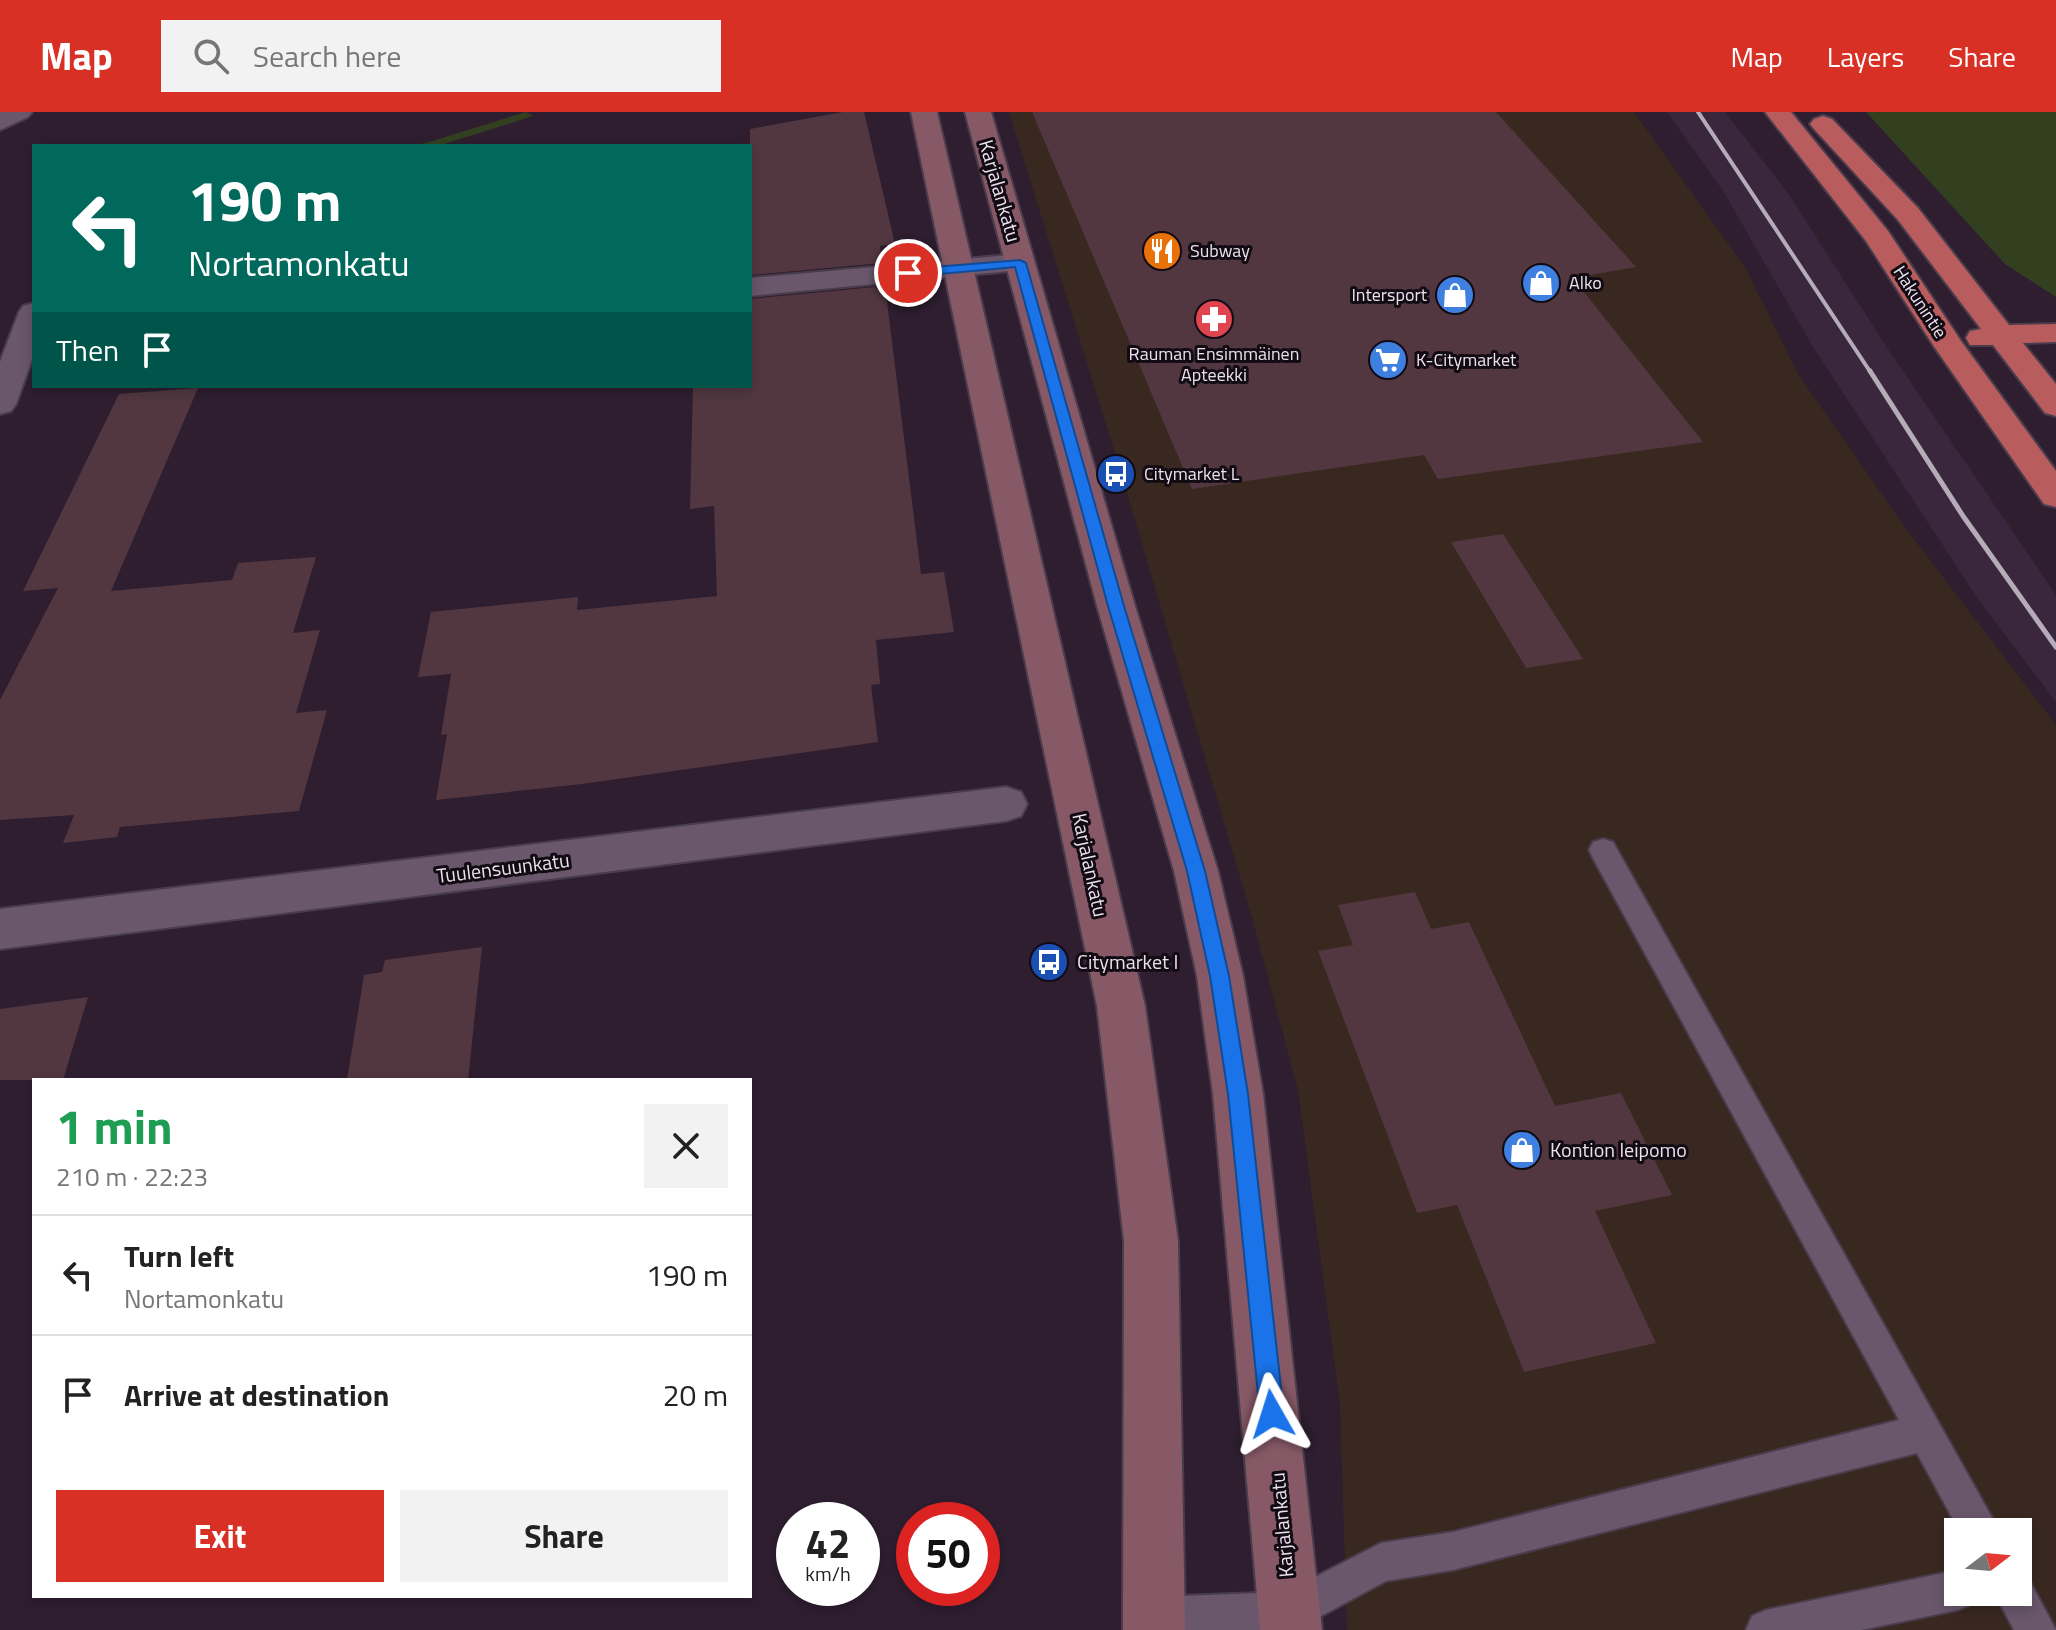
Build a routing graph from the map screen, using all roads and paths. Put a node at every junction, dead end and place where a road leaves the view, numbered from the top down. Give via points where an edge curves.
1 (19, 112) edge
2 (924, 112) edge
3 (978, 112) edge
4 (1778, 112) edge
5 (1810, 112) edge
6 (0, 122) edge
7 (1020, 263) junction
8 (958, 269) junction
9 (752, 287) edge
10 (32, 318) edge
11 (2056, 333) edge
12 (2000, 334) junction
13 (1948, 345) junction
14 (18, 357) edge
15 (2040, 366) edge
16 (0, 404) edge
17 (2056, 406) edge
18 (2056, 496) edge
19 (1006, 804) dead end
20 (1603, 850) dead end
21 (0, 929) edge
22 (1925, 1432) junction
23 (1973, 1518) edge
24 (1944, 1593) edge
25 (2022, 1606) edge
26 (1154, 1624) edge
27 (1297, 1624) edge
28 (1766, 1630) edge
29 (2036, 1630) edge

1 - 6 street
2 - 8 main road, Karjalankatu
3 - 7 main road, Karjalankatu
4 - 13 highway, Hakunintie via 1878,237
5 - 12 highway via 1908,214
7 - 8 street
7 - 27 main road, Karjalankatu via 1196,871 1220,976
8 - 9 street
8 - 26 main road, Karjalankatu via 1121,1006 1151,1241
10 - 14 street
11 - 12 highway
12 - 13 highway
12 - 15 highway
13 - 15 highway
13 - 18 highway, Hakunintie
14 - 16 street
15 - 17 highway
19 - 21 street, Tuulensuunkatu
20 - 22 lane
22 - 23 lane
22 - 27 lane via 1453,1551 1381,1562
24 - 28 lane
25 - 29 lane
26 - 27 lane

